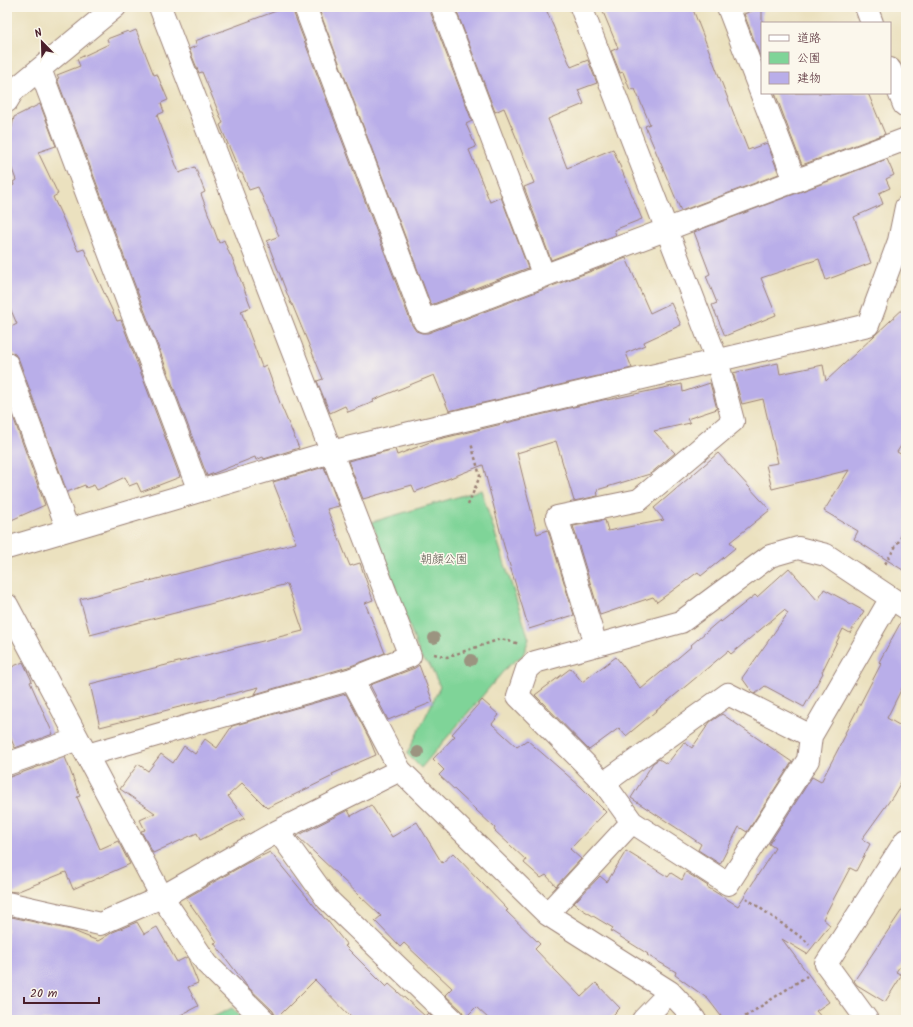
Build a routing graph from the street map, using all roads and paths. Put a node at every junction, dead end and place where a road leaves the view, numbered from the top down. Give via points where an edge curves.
1 (115, 7) edge
2 (160, 7) edge
3 (305, 7) edge
4 (442, 7) edge
5 (582, 7) edge
6 (728, 7) edge
7 (866, 7) edge
8 (872, 22) edge
9 (40, 69) junction
10 (891, 72) edge
11 (761, 93) edge
12 (762, 94) edge
13 (7, 101) edge
14 (906, 106) edge
15 (906, 139) edge
16 (795, 181) junction
17 (906, 207) edge
18 (667, 229) junction
19 (544, 276) junction
20 (717, 360) junction
21 (7, 364) edge
22 (464, 420) junction
23 (331, 452) junction
24 (198, 491) junction
25 (468, 505) dead end
26 (906, 529) edge
27 (68, 530) junction
28 (7, 548) edge
29 (872, 585) junction
30 (898, 603) edge
31 (10, 617) edge
32 (596, 645) junction
33 (410, 656) junction
34 (535, 662) junction
35 (352, 679) junction
36 (811, 736) junction
37 (82, 747) junction
38 (7, 764) edge
39 (400, 770) junction
40 (604, 783) junction
41 (632, 822) junction
42 (278, 832) junction
43 (906, 840) edge
44 (728, 884) junction
45 (162, 897) junction
46 (7, 903) edge
47 (547, 914) junction
48 (826, 964) junction
49 (670, 992) junction
50 (264, 1020) edge
51 (453, 1020) edge
52 (643, 1020) edge
53 (695, 1020) edge
54 (740, 1020) edge
55 (867, 1020) edge

1 - 9 street
2 - 23 street
3 - 19 street via 424,321
4 - 19 street
5 - 18 street
6 - 11 street
7 - 8 street
9 - 13 street via 13,91
9 - 24 street
10 - 14 street
12 - 16 street
15 - 16 street
16 - 18 street
17 - 20 street via 899,241 868,325
18 - 19 street
18 - 20 street
20 - 22 street
20 - 32 street via 733,421 639,500 557,517
21 - 27 street
22 - 23 street
22 - 25 path via 480,476
23 - 24 street
23 - 33 street
24 - 27 street
26 - 29 path
27 - 28 street
29 - 30 street
29 - 32 street via 826,555 798,548 770,556 681,622
30 - 36 street
31 - 37 street
32 - 34 street
33 - 34 path via 422,652 447,657 501,638 533,648
33 - 35 street
34 - 40 street via 527,669 518,696
35 - 37 street
35 - 39 street
36 - 40 street via 728,694
36 - 44 street via 808,760
37 - 38 street
37 - 45 street
39 - 42 street
39 - 47 street
40 - 41 street
41 - 44 street
41 - 47 street
42 - 45 street
42 - 51 street via 327,899
43 - 48 street
44 - 48 path via 805,940
45 - 46 street via 100,924
45 - 50 street via 207,964
47 - 49 street
48 - 54 path
48 - 55 street
49 - 52 street
49 - 53 street

